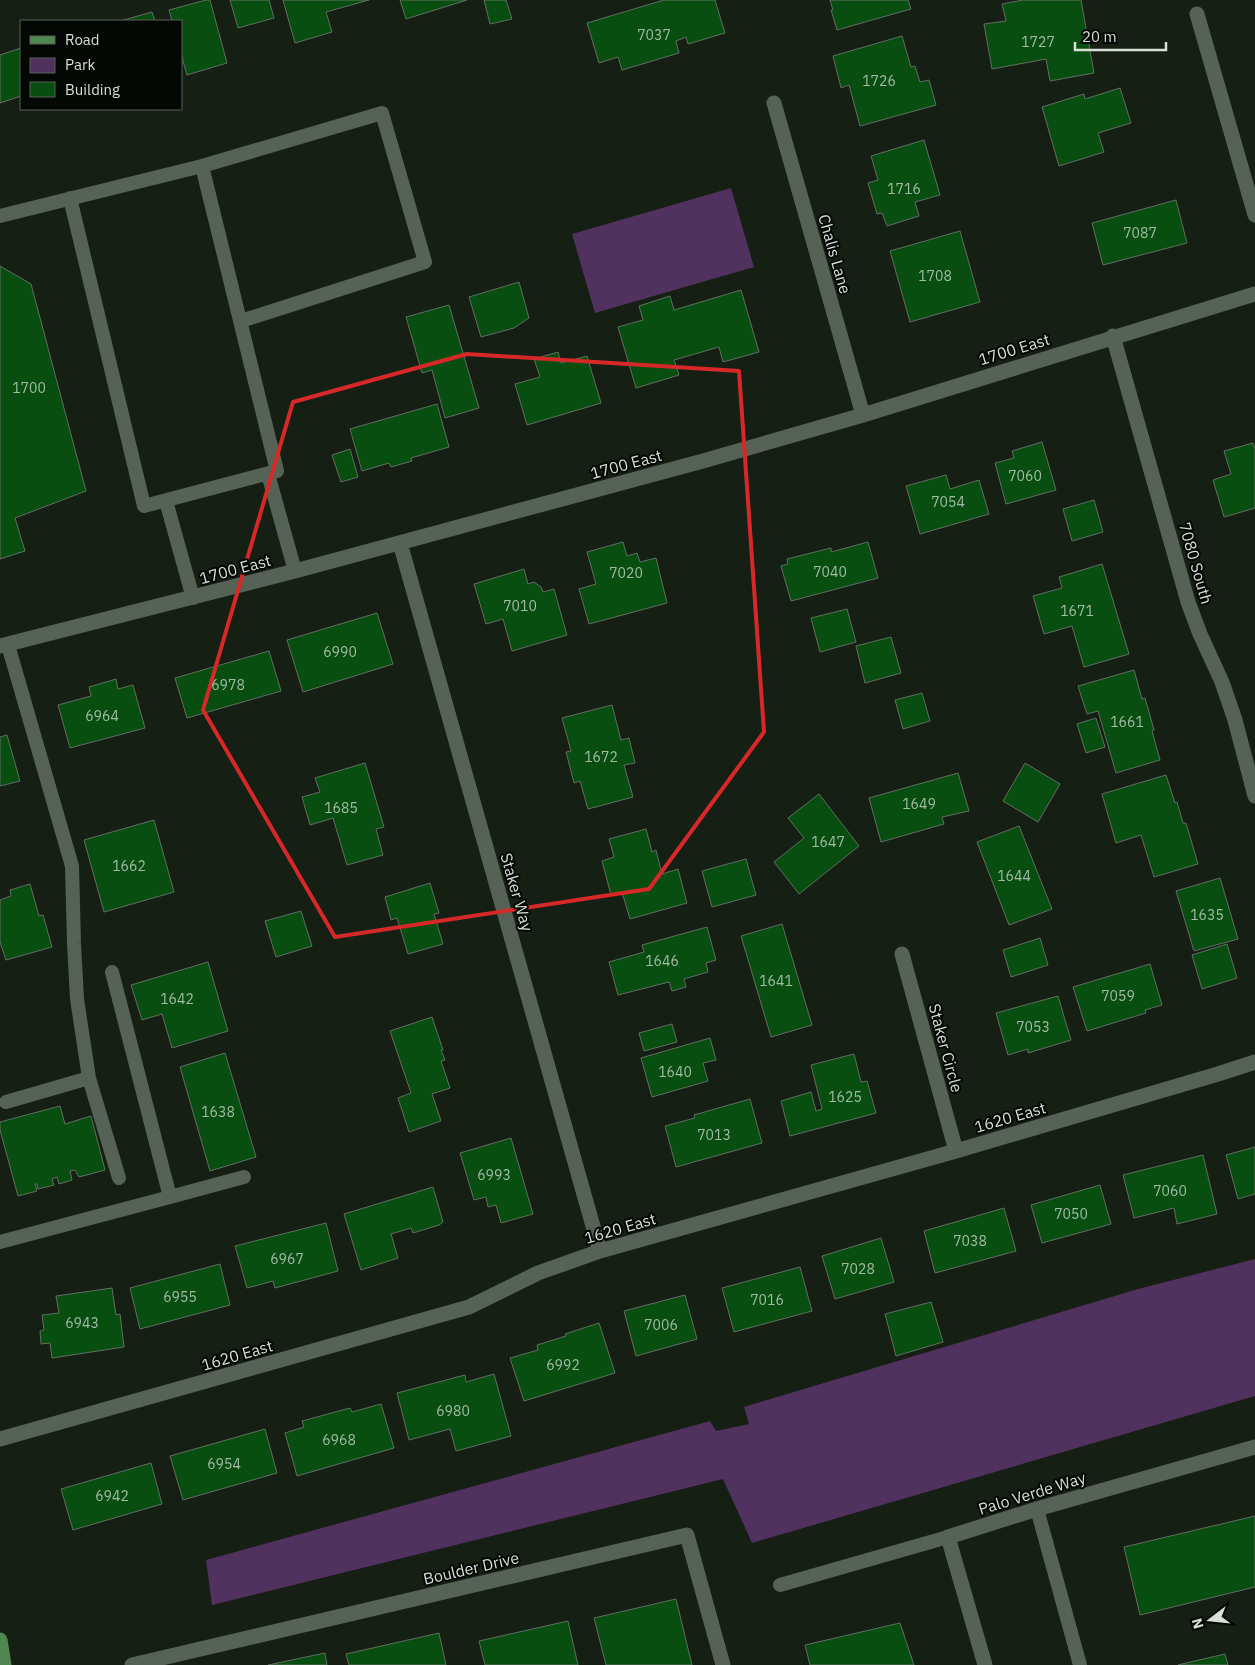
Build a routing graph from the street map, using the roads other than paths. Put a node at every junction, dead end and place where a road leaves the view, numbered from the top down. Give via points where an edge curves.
1 (1196, 14) dead end
2 (774, 103) dead end
3 (202, 166) junction
4 (70, 198) junction
5 (1255, 215) edge
6 (0, 216) edge
7 (1255, 294) edge
8 (241, 321) junction
9 (1113, 336) junction
10 (863, 415) junction
11 (268, 474) junction
12 (166, 501) junction
13 (400, 542) junction
14 (295, 571) junction
15 (193, 598) junction
16 (4, 645) edge
17 (1255, 796) edge
18 (902, 954) dead end
19 (112, 972) dead end
20 (1255, 1062) edge
21 (89, 1078) junction
22 (6, 1102) dead end
23 (956, 1151) junction
24 (244, 1177) dead end
25 (119, 1178) dead end
26 (170, 1197) junction
27 (0, 1242) edge
28 (600, 1251) junction
29 (0, 1440) edge
30 (1255, 1447) edge
31 (1037, 1509) junction
32 (948, 1536) junction
33 (780, 1585) dead end
34 (0, 1640) edge
35 (4, 1665) edge
36 (132, 1665) edge
37 (723, 1665) edge
38 (985, 1665) edge
39 (1080, 1665) edge

1 - 5 street
2 - 10 street, Chalis Lane
3 - 4 lane
3 - 8 lane
3 - 8 lane via 382,113 425,262
4 - 6 lane
4 - 12 lane via 144,506
7 - 9 street, 1700 East
8 - 11 lane via 277,471
9 - 10 street, 1700 East
9 - 17 street, 7080 South via 1188,602 1222,682
10 - 13 street, 1700 East
11 - 12 lane
11 - 14 lane
12 - 15 lane
13 - 14 street, 1700 East
13 - 28 street, Staker Way
14 - 15 street, 1700 East
15 - 16 street, 1700 East
16 - 21 lane via 72,866 77,999
18 - 23 street, Staker Circle
19 - 26 lane
20 - 23 street, 1620 East
21 - 22 lane
21 - 25 lane
23 - 28 street, 1620 East
24 - 26 lane
26 - 27 lane
28 - 29 street, 1620 East via 538,1273 469,1307
30 - 31 street, Palo Verde Way
31 - 32 street, Palo Verde Way
31 - 39 lane
32 - 33 lane
32 - 38 street
34 - 35 main road
36 - 37 street, Boulder Drive via 687,1535

